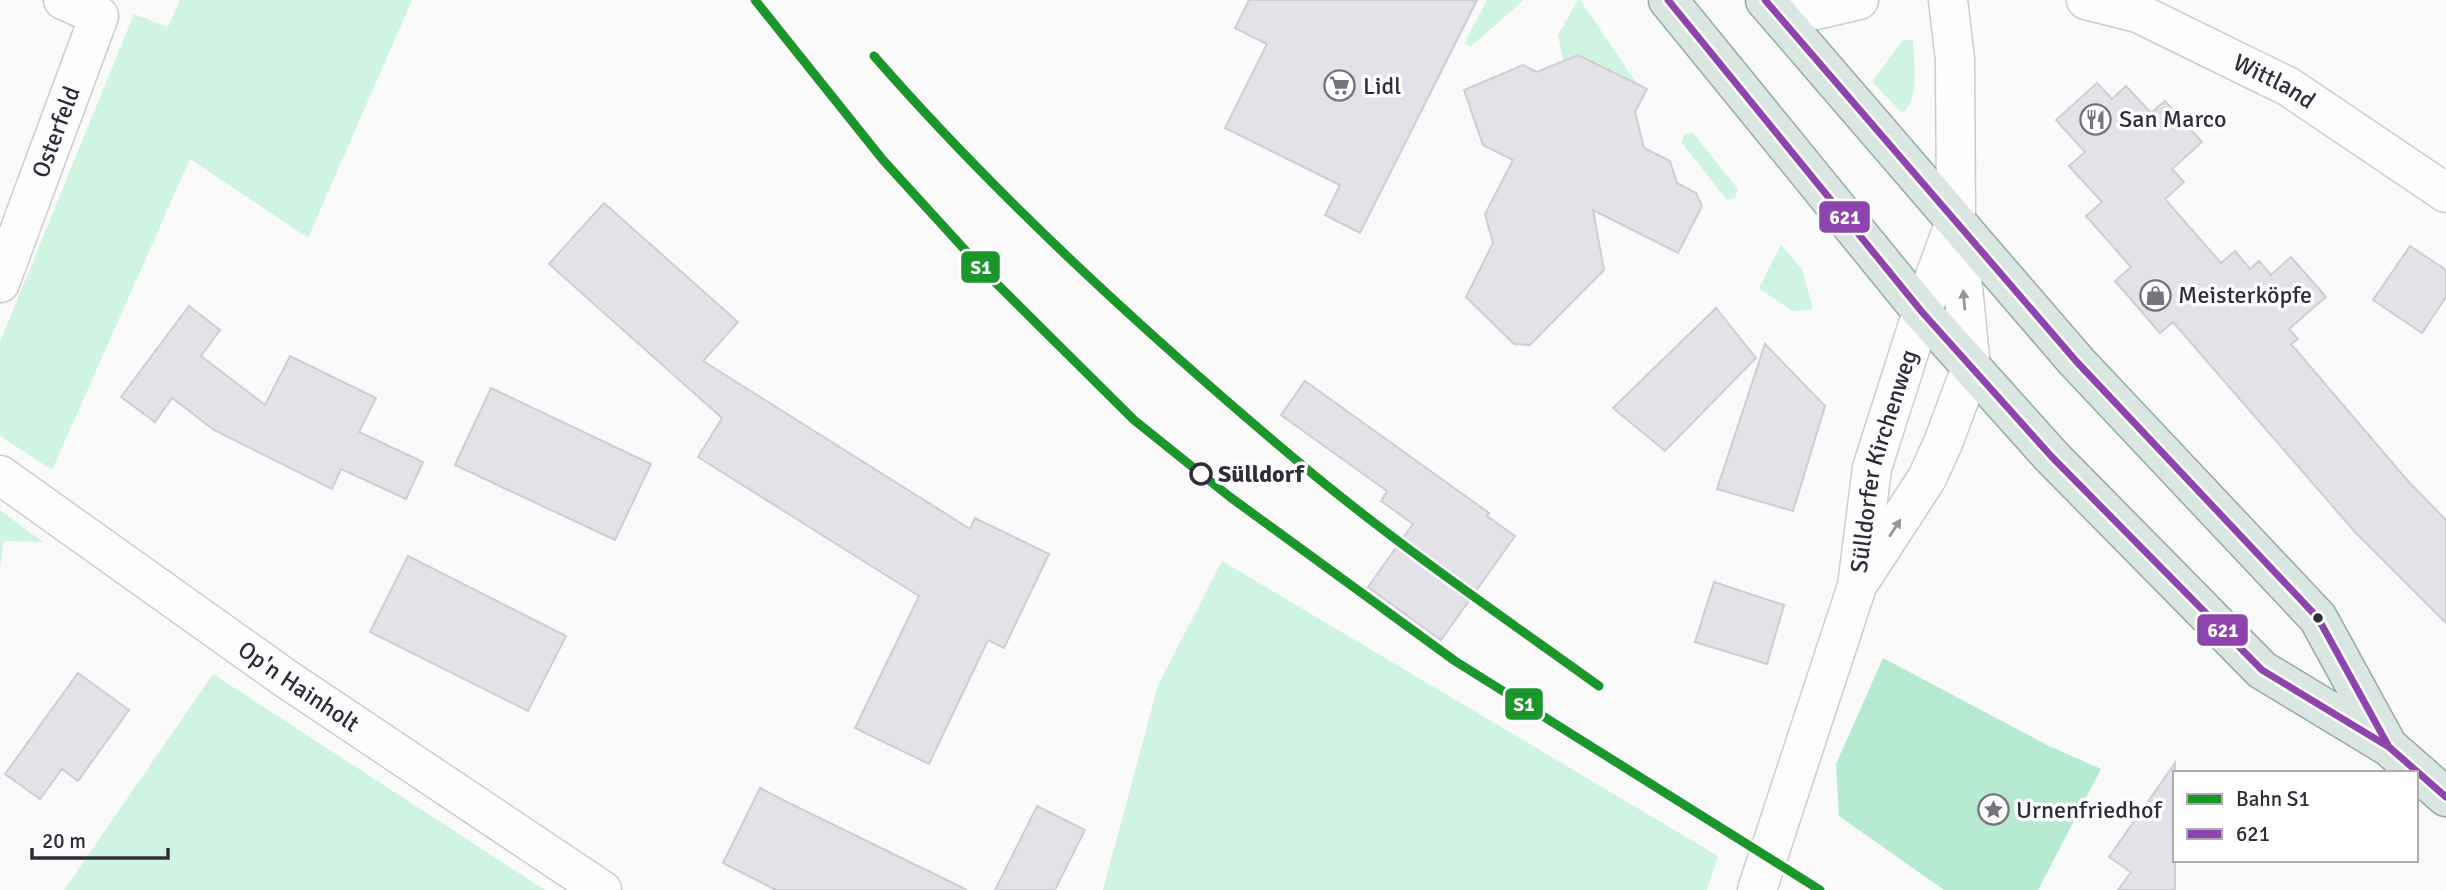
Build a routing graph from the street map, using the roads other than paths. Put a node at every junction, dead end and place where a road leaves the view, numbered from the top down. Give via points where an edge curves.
1 (63, 0) edge
2 (1668, 0) edge
3 (1765, 0) edge
4 (1778, 0) edge
5 (1859, 0) edge
6 (1948, 0) edge
7 (2086, 0) edge
8 (2446, 193) edge
9 (1956, 218) junction
10 (0, 284) edge
11 (1922, 312) junction
12 (1971, 368) junction
13 (0, 475) edge
14 (1857, 586) junction
15 (2389, 747) junction
16 (2416, 771) edge
17 (2418, 772) edge
18 (2446, 797) edge
19 (602, 890) edge
20 (1757, 890) edge

1 - 10 street, Osterfeld via 99,16
2 - 11 main road
3 - 9 main road
4 - 5 street via 1816,10
6 - 9 street, Sülldorfer Kirchenweg via 1955,59
7 - 8 street, Wittland via 2138,13 2289,87
9 - 11 street, Sülldorfer Kirchenweg
12 -> 9 street, Sülldorfer Kirchenweg
9 - 15 main road via 2076,361 2318,618
11 - 12 main road
11 - 14 street, Sülldorfer Kirchenweg via 1872,468
14 -> 12 street, Sülldorfer Kirchenweg via 1927,478
12 - 15 main road via 2262,670
13 - 19 street, Op'n Hainholt via 285,678
14 - 20 street, Sülldorfer Kirchenweg
15 - 16 main road
17 - 18 main road

